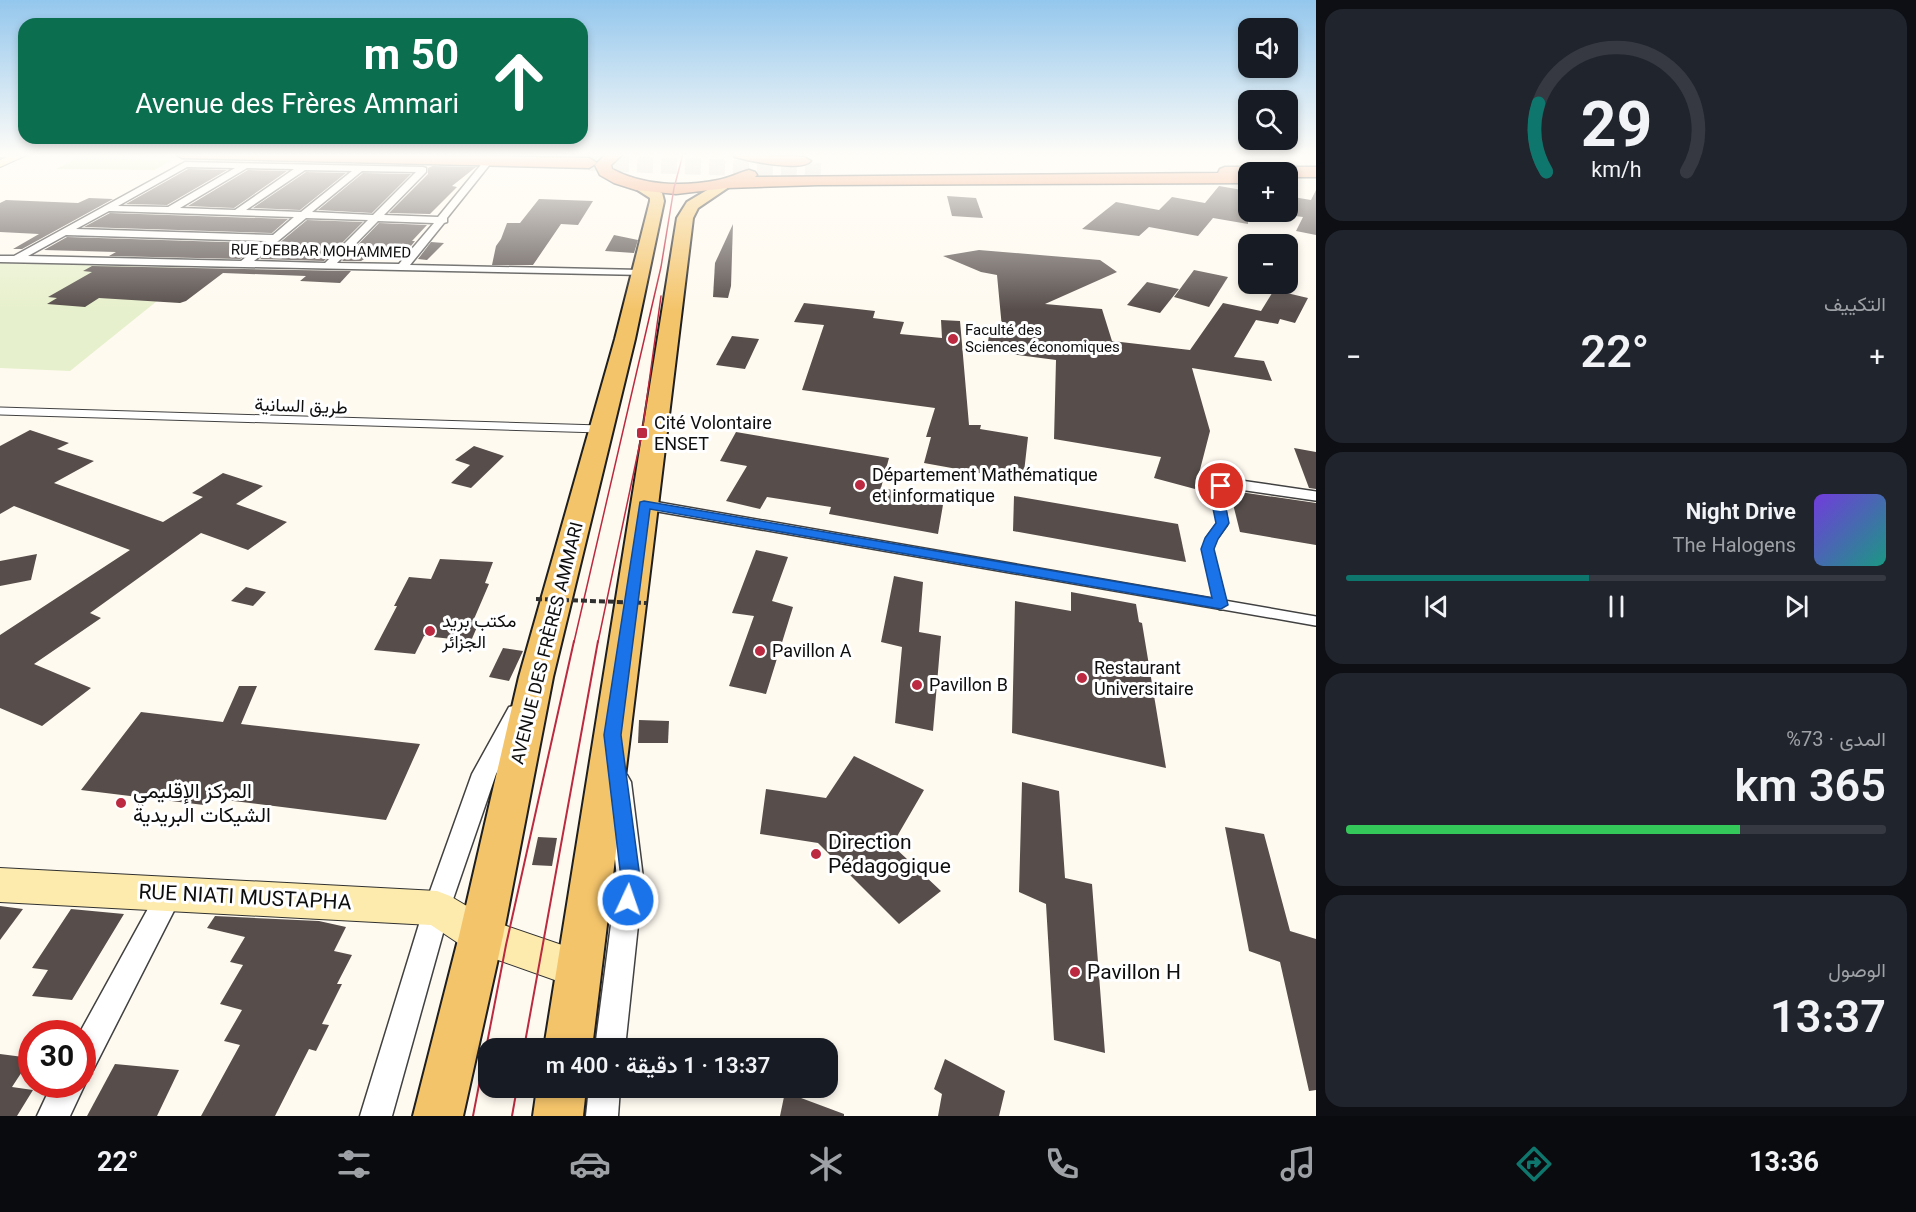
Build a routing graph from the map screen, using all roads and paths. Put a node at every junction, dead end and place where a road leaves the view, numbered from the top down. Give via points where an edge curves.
1 (109, 206) edge
2 (178, 206) edge
3 (246, 206) edge
4 (315, 206) edge
5 (387, 206) edge
6 (454, 206) edge
7 (655, 206) edge
8 (691, 206) edge
9 (106, 208) junction
10 (170, 211) junction
11 (236, 213) junction
12 (304, 215) junction
13 (376, 217) junction
14 (444, 219) junction
15 (63, 232) junction
16 (276, 238) junction
17 (0, 259) edge
18 (16, 259) junction
19 (244, 264) junction
20 (328, 266) junction
21 (403, 267) junction
22 (641, 273) junction
23 (0, 411) edge
24 (601, 429) junction
25 (1316, 496) edge
26 (644, 505) junction
27 (536, 599) dead end
28 (646, 603) dead end
29 (1221, 605) junction
30 (1316, 621) edge
31 (536, 677) junction
32 (613, 735) junction
33 (0, 885) edge
34 (170, 893) junction
35 (437, 908) junction
36 (481, 936) junction
37 (580, 970) junction
38 (96, 1033) edge
39 (570, 1038) edge
40 (611, 1038) edge
41 (62, 1098) edge
42 (561, 1098) edge
43 (604, 1098) edge
44 (52, 1116) edge
45 (376, 1116) edge
46 (438, 1116) edge
47 (558, 1116) edge
48 (602, 1116) edge

1 - 9 street
2 - 10 street
3 - 11 street
4 - 12 street
5 - 13 street
6 - 14 street
7 - 22 main road, AVENUE DES FRÈRES AMMARI
8 - 26 main road via 685,218
9 - 10 street
9 - 15 street
10 - 11 street
11 - 12 street
12 - 13 street
12 - 16 street
13 - 14 street
13 - 20 street
14 - 21 street
15 - 16 street
15 - 18 street
16 - 19 street
17 - 18 street, RUE DEBBAR MOHAMMED
18 - 19 street, RUE DEBBAR MOHAMMED
19 - 20 street, RUE DEBBAR MOHAMMED
20 - 21 street, RUE DEBBAR MOHAMMED
21 - 22 street, RUE DEBBAR MOHAMMED
22 - 24 main road, AVENUE DES FRÈRES AMMARI
23 - 24 lane, طريق السانية
24 - 31 main road, AVENUE DES FRÈRES AMMARI
25 - 29 lane via 1233,484 1217,488 1223,523 1208,549
26 - 29 lane
26 - 32 main road
27 - 28 path, bridge
29 - 30 lane
31 - 35 street via 484,774
31 - 36 main road, AVENUE DES FRÈRES AMMARI
32 - 37 main road
32 - 40 street via 630,878
33 - 34 main road, RUE NIATI MUSTAPHA
34 - 35 main road, RUE NIATI MUSTAPHA
34 - 38 street
35 - 36 main road, RUE NIATI MUSTAPHA
35 - 45 street
36 - 37 main road, RUE NIATI MUSTAPHA
36 - 46 main road, AVENUE DES FRÈRES AMMARI
37 - 39 main road
41 - 44 street
42 - 47 main road
43 - 48 street

